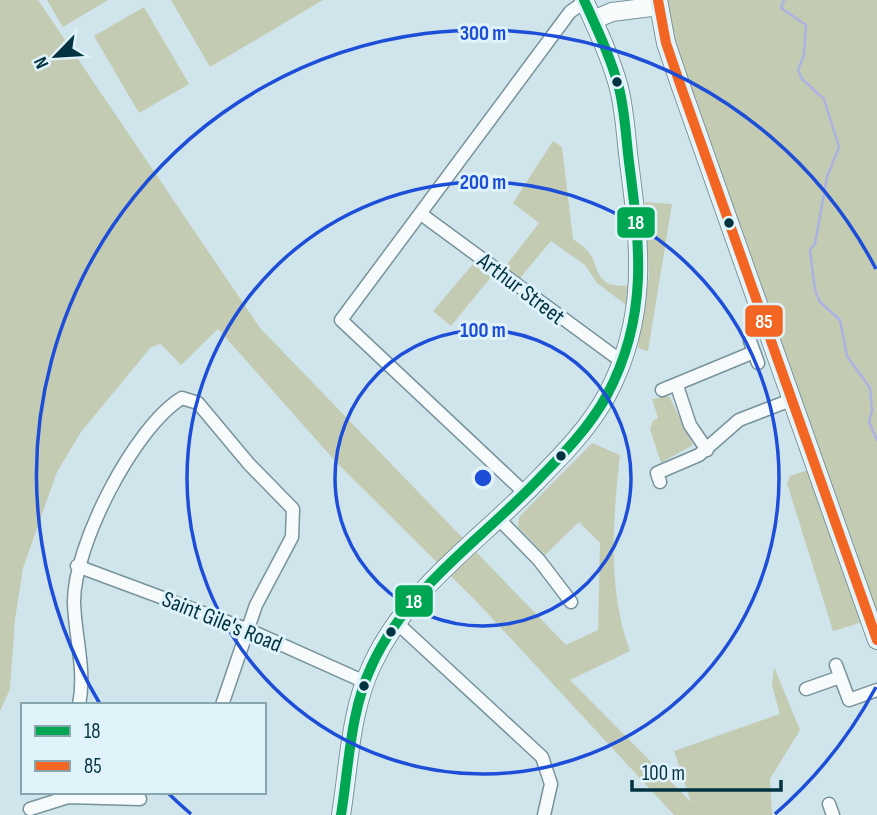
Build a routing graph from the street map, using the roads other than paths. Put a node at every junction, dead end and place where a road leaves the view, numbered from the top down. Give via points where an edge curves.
1 (584, 1) edge
2 (658, 3) edge
3 (593, 20) junction
4 (421, 214) junction
5 (754, 352) dead end
6 (621, 361) junction
7 (677, 386) junction
8 (662, 390) dead end
9 (791, 400) junction
10 (706, 450) junction
11 (660, 482) dead end
12 (525, 493) junction
13 (498, 518) junction
14 (77, 566) junction
15 (571, 602) dead end
16 (397, 624) junction
17 (249, 631) junction
18 (877, 640) edge
19 (365, 682) junction
20 (806, 690) dead end
21 (877, 690) edge
22 (79, 703) edge
23 (223, 703) edge
24 (42, 794) edge
25 (67, 794) edge
26 (140, 799) dead end
27 (27, 812) edge
28 (341, 815) edge
29 (544, 815) edge

1 - 3 main road
1 - 4 street via 569,12
2 - 3 main road
2 - 9 main road via 680,84
3 - 6 main road via 620,92 638,234 637,300
4 - 6 street, Arthur Street
4 - 12 street via 341,320
5 - 7 street
6 - 12 main road via 607,395 586,426
7 - 8 street
7 - 10 street via 690,425
9 - 10 street via 739,420
9 - 18 main road
10 - 11 street via 657,472
12 - 13 main road
13 - 15 street
13 - 16 main road via 414,600
14 - 17 street, Saint Gile's Road
14 - 17 street via 98,513 143,440 169,406 182,398 192,399 293,509 292,537 256,606
14 - 22 street via 74,602 80,652
16 - 19 main road
16 - 29 street via 542,757 551,784
17 - 19 street, Saint Gile's Road
17 - 23 street
19 - 28 main road
20 - 21 street via 838,671 849,700
24 - 27 street
25 - 26 street
25 - 27 street

